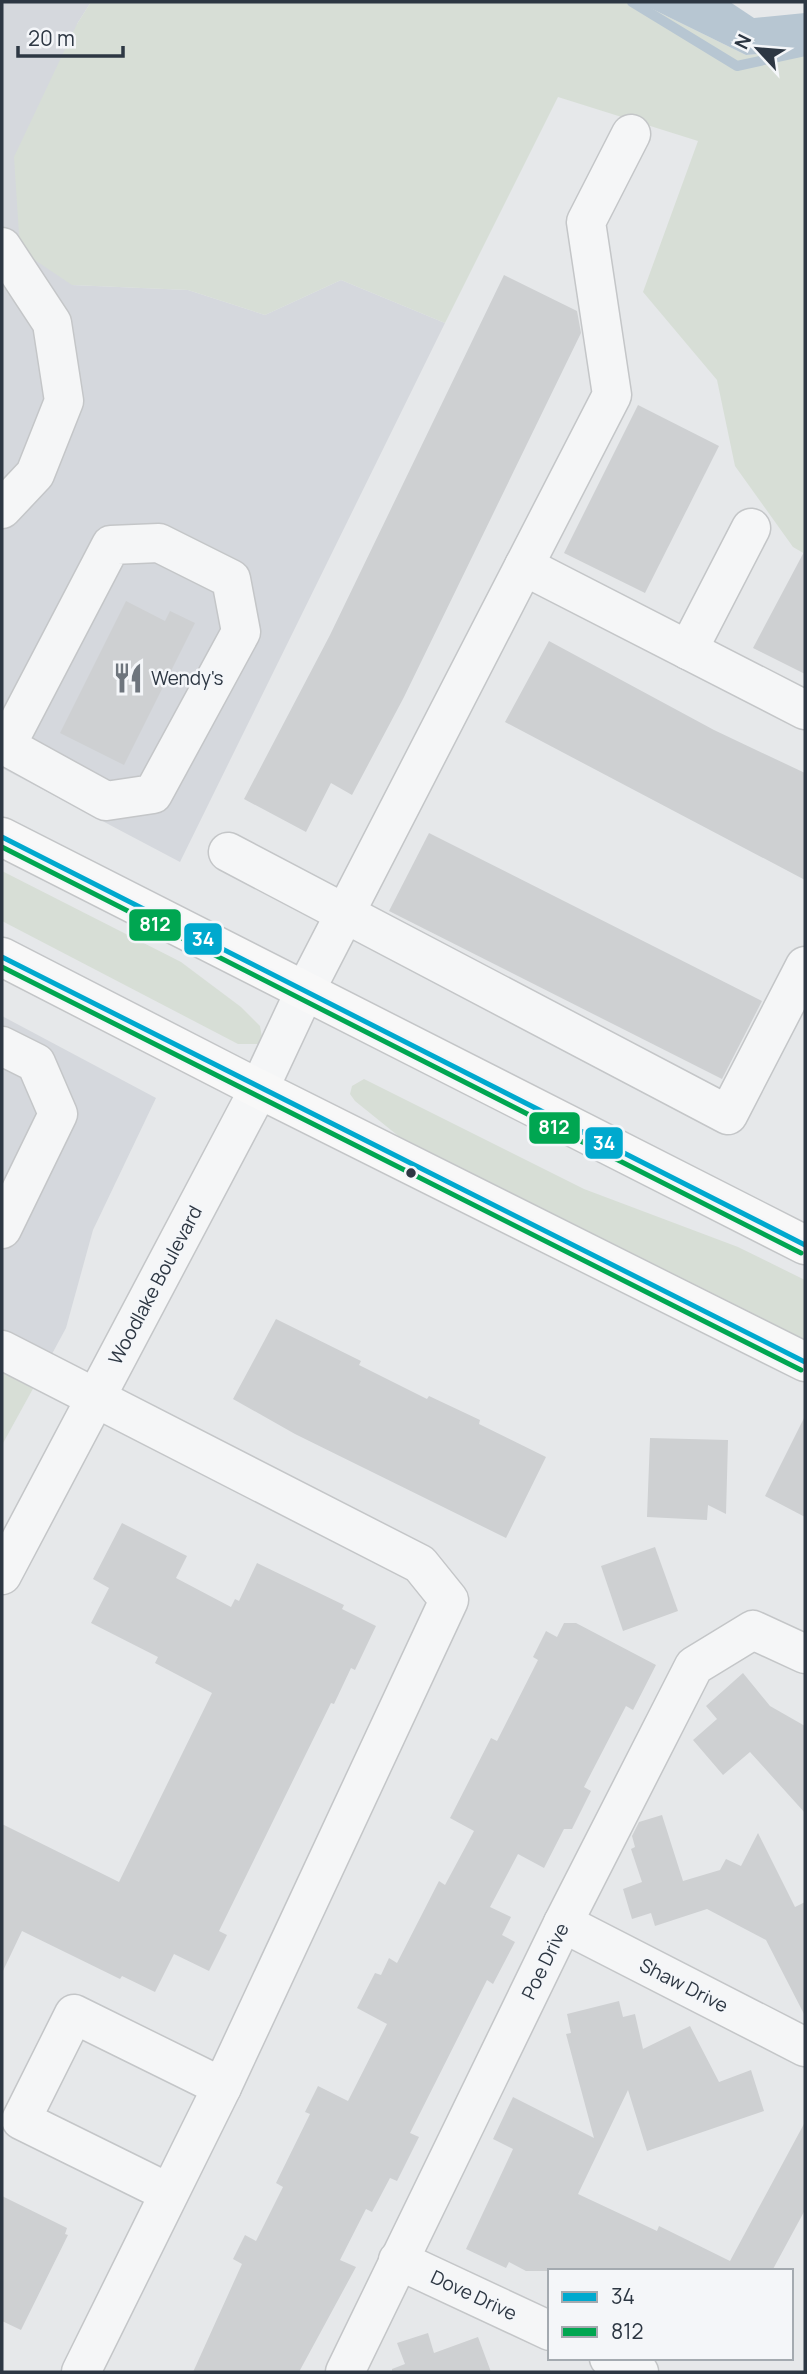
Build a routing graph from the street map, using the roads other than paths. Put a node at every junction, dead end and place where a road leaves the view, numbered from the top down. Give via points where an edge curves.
1 (631, 134) dead end
2 (2, 247) edge
3 (2, 509) edge
4 (751, 528) dead end
5 (524, 566) junction
6 (688, 650) junction
7 (15, 693) edge
8 (805, 710) edge
9 (2, 837) edge
10 (228, 852) dead end
11 (345, 914) junction
12 (2, 957) edge
13 (805, 966) edge
14 (304, 993) junction
15 (2, 1046) edge
16 (259, 1089) junction
17 (15, 1166) edge
18 (2, 1229) edge
19 (805, 1245) edge
20 (2, 1350) edge
21 (805, 1362) edge
22 (94, 1398) junction
23 (2, 1575) edge
24 (805, 1654) edge
25 (564, 1923) junction
26 (805, 2047) edge
27 (222, 2087) junction
28 (169, 2193) junction
29 (398, 2260) junction
30 (548, 2330) edge
31 (613, 2360) edge
32 (81, 2372) edge
33 (345, 2372) edge
34 (639, 2372) edge

1 - 5 street, Woodlake Boulevard via 586,222 612,395
2 - 3 street via 52,323 64,401 35,474
4 - 6 street
5 - 6 street
5 - 11 street, Woodlake Boulevard
6 - 8 street
7 - 7 street via 6,746 106,801 153,794 241,632 231,579 159,543 111,545
9 - 14 main road
10 - 11 street
11 - 13 street via 728,1115
11 - 14 street, Woodlake Boulevard
12 - 16 main road
14 - 16 street, Woodlake Boulevard
14 - 19 main road
15 - 17 street via 36,1063 58,1114
16 - 21 main road
16 - 22 street, Woodlake Boulevard
17 - 18 street
20 - 22 street
22 - 23 street, Woodlake Boulevard
22 - 27 street via 420,1564 449,1600
24 - 25 street, Poe Drive via 753,1630 694,1665
25 - 26 street, Shaw Drive
25 - 29 street, Poe Drive
27 - 28 street
27 - 28 street via 74,2014 38,2085 21,2120
28 - 32 street
29 - 30 street, Dove Drive
29 - 33 street, Poe Drive
31 - 34 street

